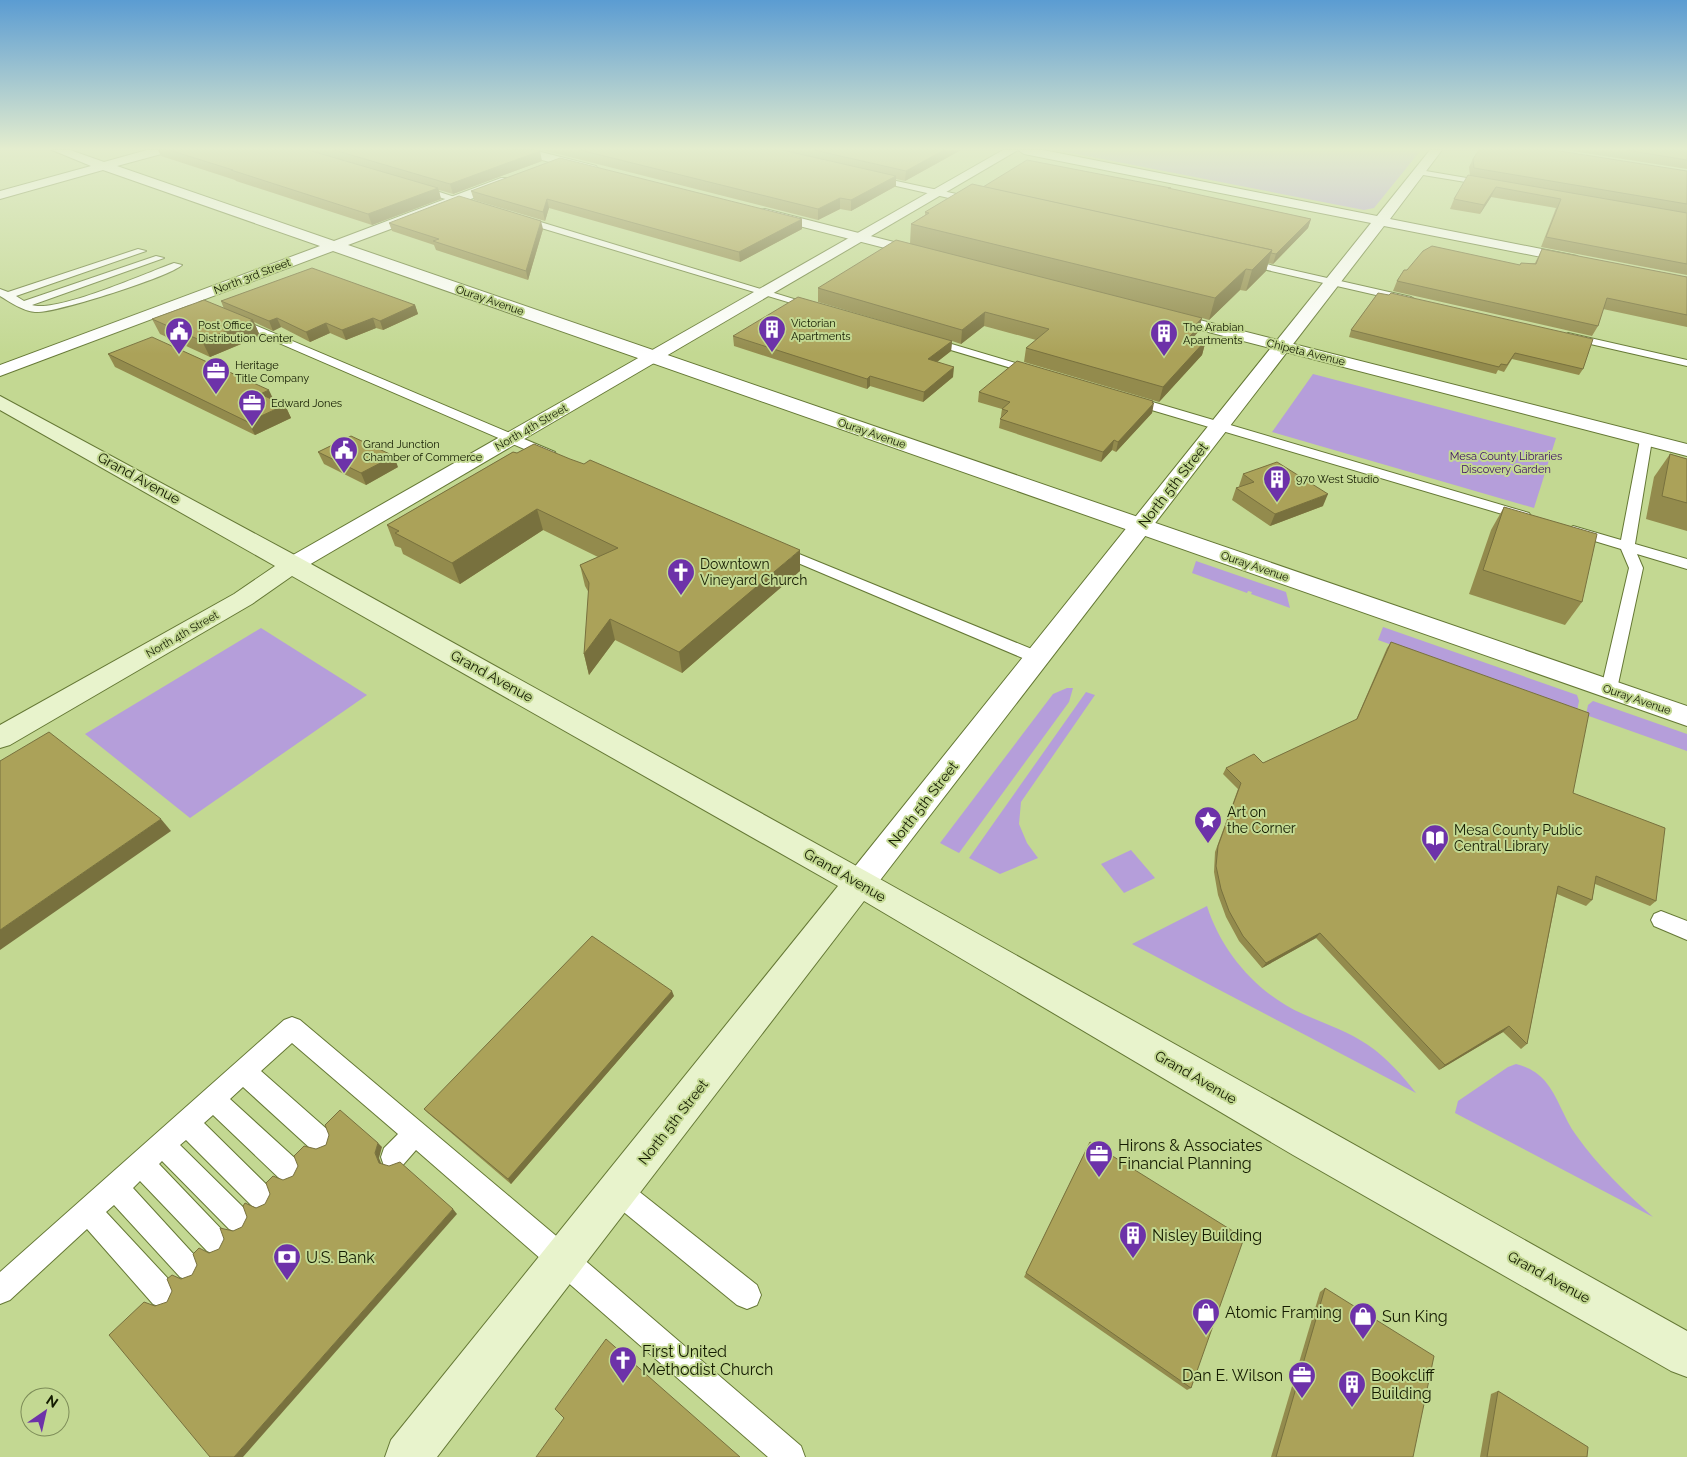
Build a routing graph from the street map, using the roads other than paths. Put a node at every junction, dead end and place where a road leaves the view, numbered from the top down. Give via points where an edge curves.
1 (253, 218) edge
2 (408, 218) edge
3 (519, 218) edge
4 (783, 218) edge
5 (894, 218) edge
6 (1366, 218) edge
7 (1383, 218) edge
8 (1381, 221) junction
9 (859, 238) junction
10 (333, 246) junction
11 (153, 256) junction
12 (939, 258) edge
13 (1231, 260) edge
14 (1592, 263) edge
15 (1333, 283) junction
16 (765, 292) junction
17 (15, 299) edge
18 (188, 300) junction
19 (1425, 304) edge
20 (830, 311) edge
21 (1150, 312) edge
22 (1561, 334) edge
23 (915, 336) edge
24 (1283, 346) junction
25 (652, 357) junction
26 (1687, 363) edge
27 (0, 371) edge
28 (1047, 375) edge
29 (1122, 397) edge
30 (0, 402) edge
31 (1218, 426) junction
32 (511, 438) junction
33 (1646, 440) junction
34 (1687, 450) edge
35 (563, 460) edge
36 (1536, 519) edge
37 (1141, 526) junction
38 (1564, 528) edge
39 (762, 543) edge
40 (1627, 546) junction
41 (294, 564) junction
42 (1687, 564) edge
43 (1038, 658) junction
44 (1609, 689) junction
45 (1687, 716) edge
46 (0, 738) edge
47 (860, 883) junction
48 (1661, 920) dead end
49 (1687, 932) edge
50 (244, 1072) junction
51 (213, 1099) junction
52 (186, 1124) junction
53 (415, 1133) junction
54 (320, 1140) dead end
55 (162, 1144) junction
56 (393, 1157) dead end
57 (141, 1164) junction
58 (289, 1170) dead end
59 (115, 1187) junction
60 (618, 1192) junction
61 (261, 1197) dead end
62 (88, 1211) junction
63 (238, 1220) dead end
64 (216, 1242) dead end
65 (565, 1260) junction
66 (189, 1268) dead end
67 (0, 1290) edge
68 (163, 1294) dead end
69 (747, 1295) dead end
70 (1687, 1355) edge
71 (408, 1457) edge
72 (790, 1457) edge

1 - 10 street, Ouray Avenue
2 - 10 street, North 3rd Street
3 - 16 lane
4 - 9 street
5 - 9 street, North 4th Street
6 - 8 street
7 - 8 street, North 5th Street
8 - 14 street
8 - 15 street, North 5th Street
9 - 12 street
9 - 16 street, North 4th Street
10 - 18 street, North 3rd Street
10 - 25 street, Ouray Avenue
11 - 17 lane
11 - 17 lane
11 - 17 lane via 67,304
13 - 15 lane
15 - 19 lane
15 - 24 street, North 5th Street
16 - 20 lane
16 - 25 street, North 4th Street
18 - 27 street, North 3rd Street
18 - 32 lane
21 - 24 street, Chipeta Avenue
22 - 26 lane
23 - 28 lane
24 - 31 street, North 5th Street
24 - 33 street, Chipeta Avenue
25 - 32 street, North 4th Street
25 - 37 street, Ouray Avenue
29 - 31 lane
30 - 41 main road, Grand Avenue
31 - 36 lane
31 - 37 street, North 5th Street
32 - 35 lane
32 - 41 street, North 4th Street
33 - 34 street, Chipeta Avenue
33 - 40 lane
37 - 43 street, North 5th Street
37 - 44 street, Ouray Avenue
38 - 40 lane
39 - 43 lane
40 - 42 lane
40 - 44 lane via 1636,568
41 - 46 main road, North 4th Street via 242,599
41 - 47 main road, Grand Avenue
43 - 47 street, North 5th Street
44 - 45 street, Ouray Avenue
47 - 60 main road, North 5th Street
47 - 70 main road, Grand Avenue via 1307,1141
48 - 49 lane
50 - 51 lane
50 - 53 lane via 292,1028
50 - 54 lane
51 - 52 lane
51 - 58 lane
52 - 55 lane
52 - 61 lane
53 - 56 lane
53 - 65 lane
55 - 57 lane
55 - 63 lane
57 - 59 lane
57 - 64 lane
59 - 62 lane
59 - 66 lane
60 - 65 main road, North 5th Street
60 - 69 lane
62 - 67 lane
62 - 68 lane
65 - 71 main road, North 5th Street
65 - 72 lane

